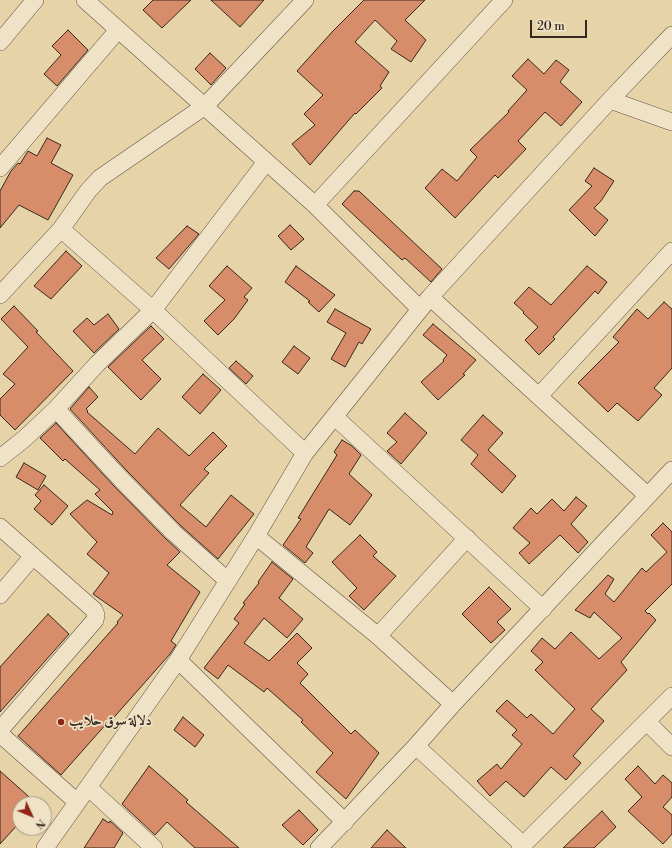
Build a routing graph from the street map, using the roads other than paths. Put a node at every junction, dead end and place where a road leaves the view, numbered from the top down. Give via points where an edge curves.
1 (35, 0) edge
2 (305, 0) edge
3 (504, 0) edge
4 (96, 4) edge
5 (118, 30) junction
6 (672, 35) edge
7 (0, 42) edge
8 (610, 100) junction
9 (205, 106) junction
10 (672, 122) edge
11 (3, 159) edge
12 (266, 162) junction
13 (315, 205) junction
14 (61, 229) junction
15 (672, 251) edge
16 (0, 295) edge
17 (425, 303) junction
18 (153, 310) junction
19 (539, 396) junction
20 (56, 408) junction
21 (335, 417) junction
22 (305, 453) junction
23 (0, 458) edge
24 (672, 470) edge
25 (648, 496) junction
26 (0, 526) edge
27 (256, 536) junction
28 (467, 538) junction
29 (33, 556) junction
30 (228, 581) junction
31 (0, 595) edge
32 (543, 608) junction
33 (378, 636) junction
34 (178, 660) junction
35 (672, 696) edge
36 (453, 704) junction
37 (647, 722) junction
38 (0, 730) edge
39 (0, 734) edge
40 (416, 746) junction
41 (672, 747) edge
42 (88, 787) junction
43 (77, 802) junction
44 (345, 822) junction
45 (521, 846) edge
46 (45, 848) edge
47 (154, 848) edge
48 (319, 848) edge

1 - 7 street
2 - 9 street
3 - 13 street
4 - 5 street
5 - 9 street
5 - 11 street
6 - 8 street
8 - 10 street
8 - 17 street
9 - 12 street
9 - 14 street via 100,178
12 - 13 street
12 - 18 street
13 - 17 street
14 - 16 street
14 - 18 street
15 - 19 street
17 - 19 street
17 - 21 street
18 - 20 street
18 - 22 street
19 - 25 street
20 - 23 street via 24,440
20 - 30 street via 173,532
21 - 22 street
21 - 28 street
22 - 27 street
24 - 25 street
25 - 32 street
26 - 29 street
27 - 30 street
27 - 33 street
28 - 32 street
28 - 33 street
29 - 31 street
29 - 38 street via 94,610 96,615 95,620
30 - 34 street
32 - 36 street
33 - 36 street
34 - 42 street
34 - 44 street
35 - 37 street
36 - 40 street
37 - 41 street
37 - 45 street
39 - 43 street
40 - 44 street
40 - 45 street
42 - 43 street
42 - 47 street
43 - 46 street
44 - 48 street

